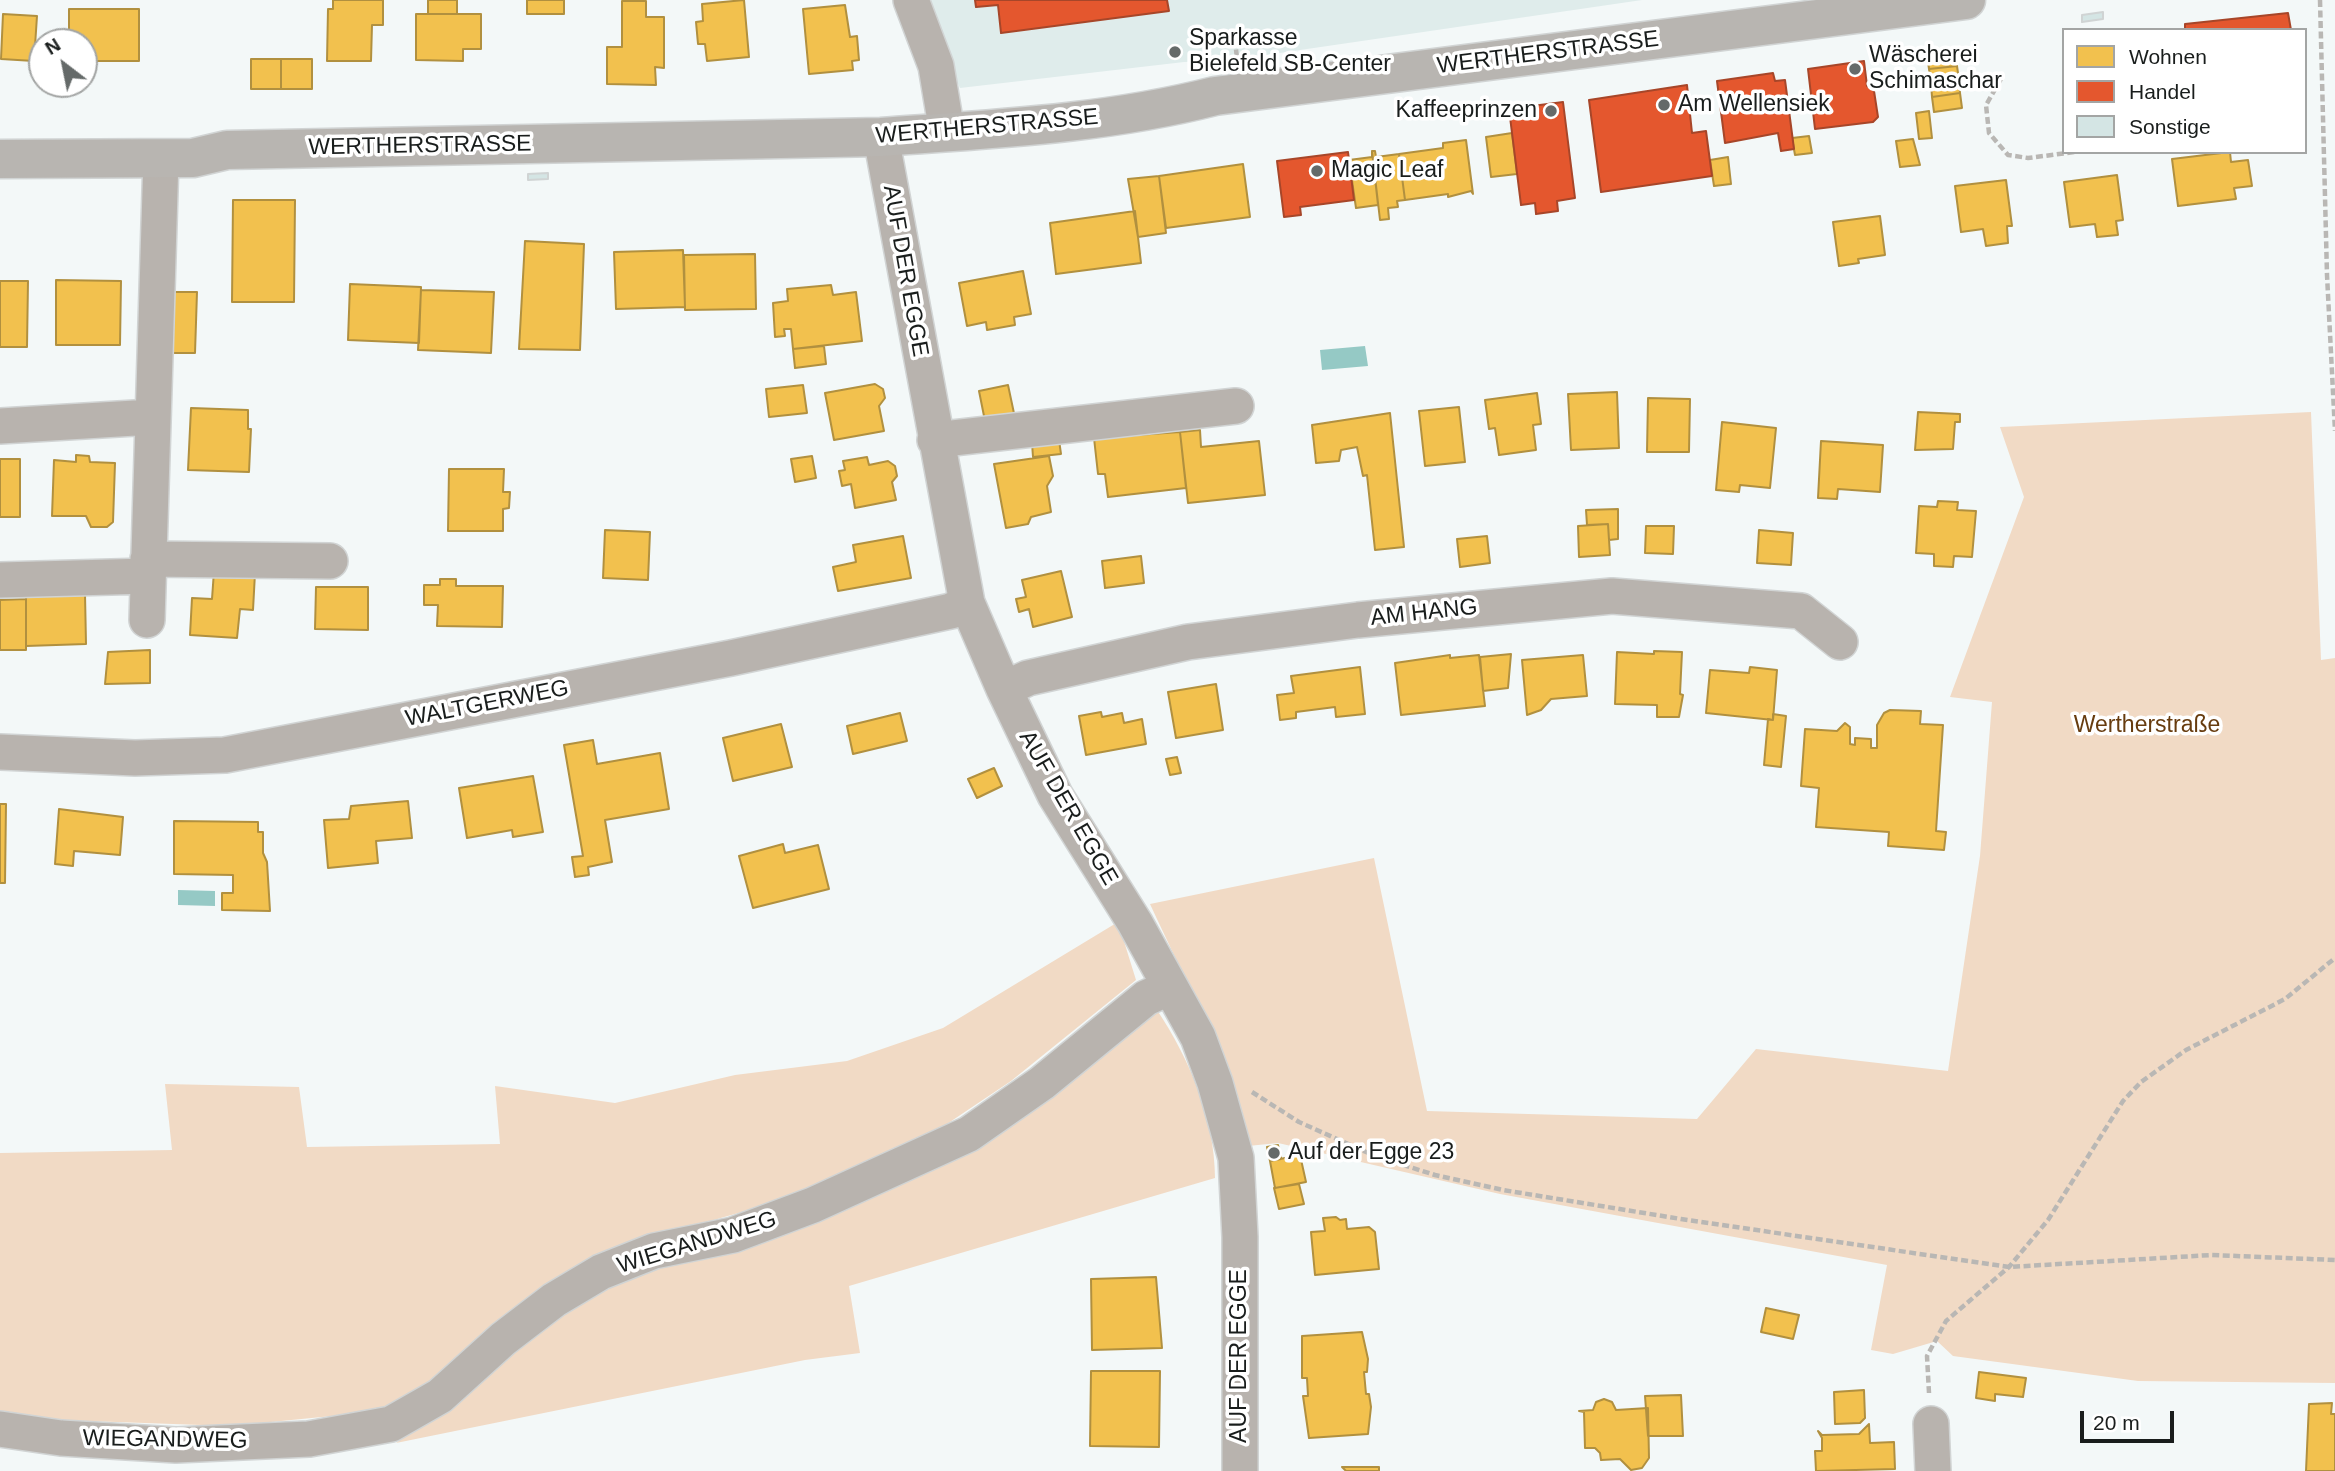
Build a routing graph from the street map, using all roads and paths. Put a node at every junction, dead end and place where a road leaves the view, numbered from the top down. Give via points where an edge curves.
1 (911, 0) edge
2 (1966, 0) edge
3 (2320, 0) edge
4 (1235, 39) dead end
5 (1237, 63) dead end
6 (2001, 79) dead end
7 (947, 132) junction
8 (881, 137) junction
9 (2062, 154) edge
10 (162, 158) junction
11 (0, 159) edge
12 (2327, 275) junction
13 (2335, 275) edge
14 (1236, 406) dead end
15 (152, 417) junction
16 (0, 426) edge
17 (2335, 431) edge
18 (935, 440) junction
19 (330, 561) dead end
20 (148, 567) junction
21 (0, 580) edge
22 (967, 603) junction
23 (147, 620) dead end
24 (1840, 642) dead end
25 (1004, 689) junction
26 (0, 752) edge
27 (2335, 958) edge
28 (1170, 987) junction
29 (1216, 1083) junction
30 (2335, 1260) edge
31 (2009, 1267) junction
32 (1930, 1424) joint
33 (0, 1429) edge
34 (1240, 1471) edge
35 (1933, 1471) edge

1 - 7 street via 936,65
2 - 7 main road, WERTHERSTRASSE via 1254,90 1155,111
3 - 12 path
4 - 5 path
6 - 9 path via 1986,105 1989,133 2008,155
7 - 8 main road, WERTHERSTRASSE
8 - 10 main road, WERTHERSTRASSE via 228,150 193,158
8 - 18 street, AUF DER EGGE
10 - 11 main road, WERTHERSTRASSE
10 - 15 street
12 - 13 path
12 - 17 path
14 - 18 street
15 - 16 street
15 - 20 street
18 - 22 street, AUF DER EGGE
19 - 20 street
20 - 21 street
20 - 23 street
22 - 25 street, AUF DER EGGE
22 - 26 street, WALTGERWEG via 951,611 731,658 225,755 135,758
24 - 25 street, AM HANG via 1801,611 1612,596 1358,620 1188,642 1028,677
25 - 28 street, AUF DER EGGE via 1055,795
27 - 31 path via 2285,999 2186,1050 2141,1082 2123,1101 2048,1220
28 - 29 street, AUF DER EGGE via 1198,1037
28 - 33 street, WIEGANDWEG via 1146,998 1042,1083 969,1134 899,1169 733,1235 654,1251 601,1272 503,1339 440,1396 391,1424 309,1439 176,1445
29 - 31 path via 1239,1084 1299,1122 1376,1156 1435,1175 1681,1219
29 - 34 street, AUF DER EGGE via 1236,1158
30 - 31 path via 2212,1255
31 - 32 path via 1946,1321 1927,1356
32 - 35 street

